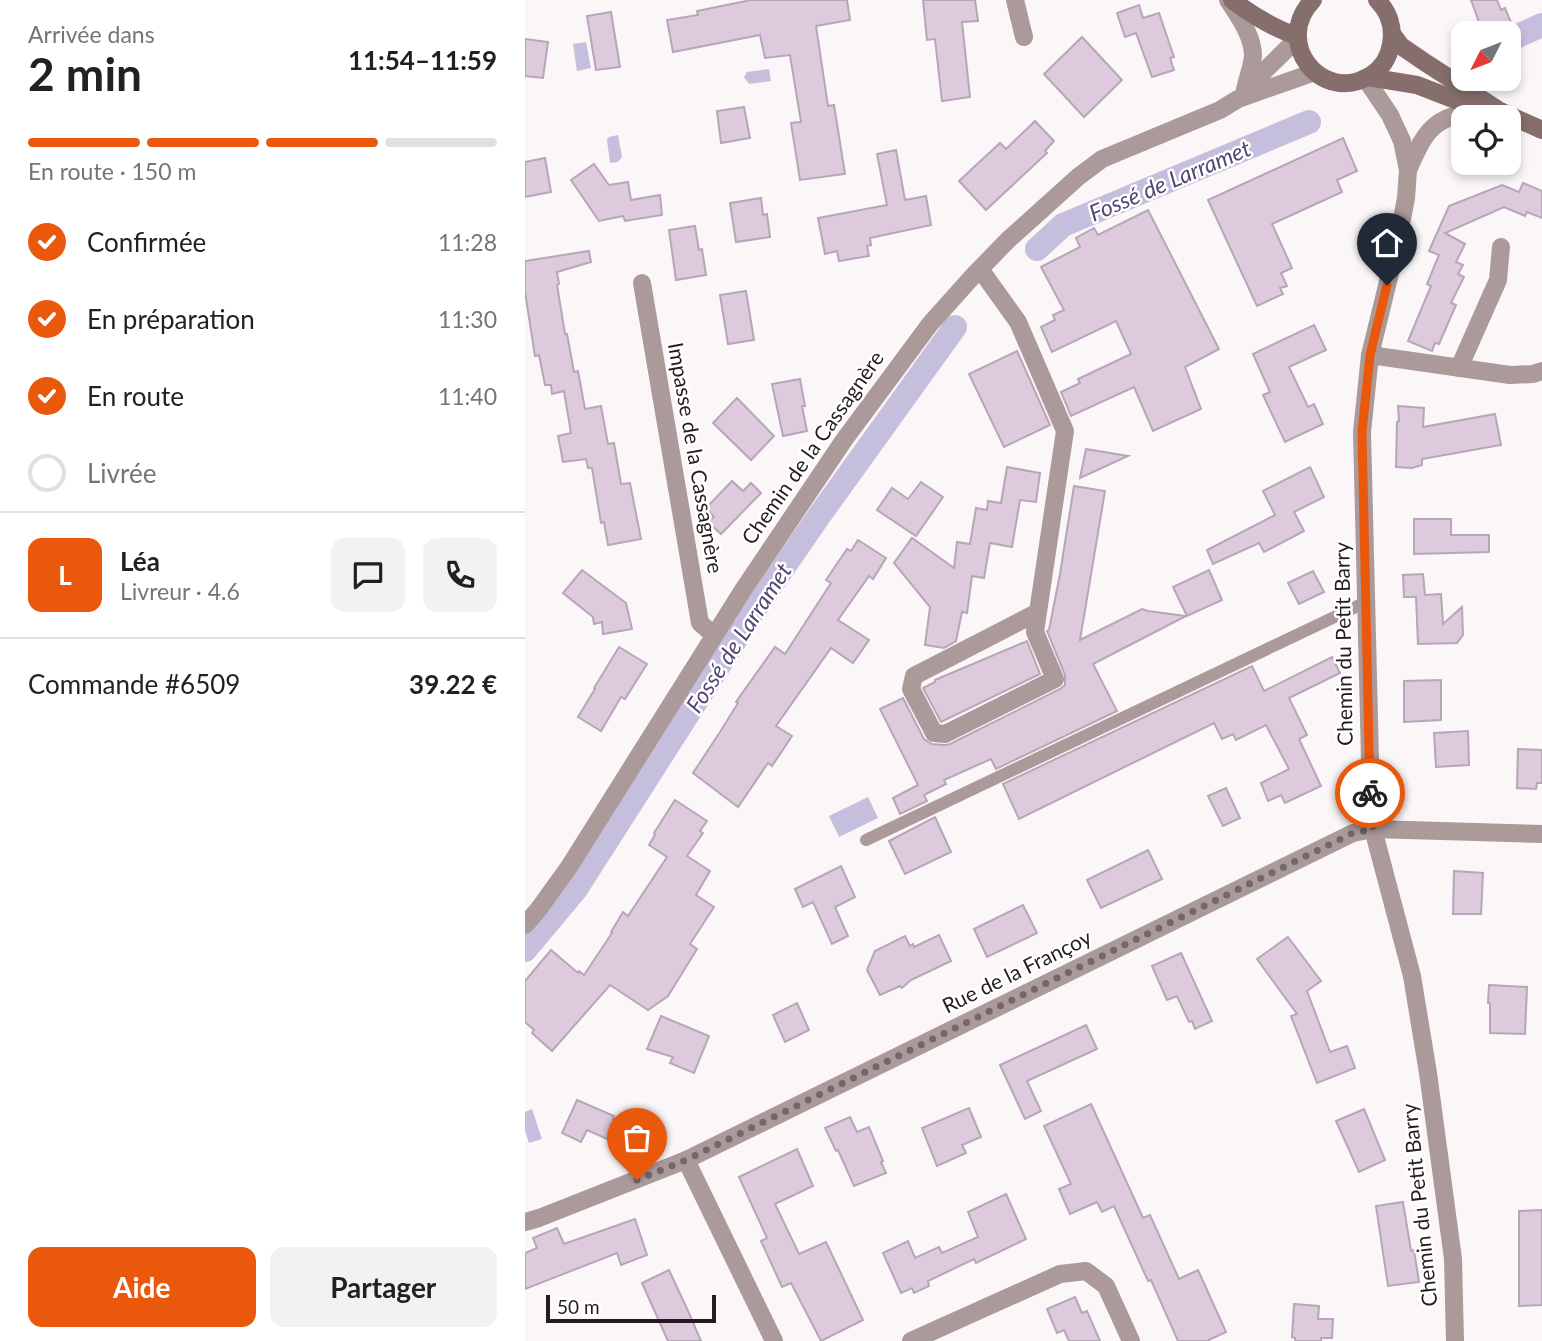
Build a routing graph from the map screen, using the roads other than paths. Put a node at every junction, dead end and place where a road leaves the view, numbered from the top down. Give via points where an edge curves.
1 (1015, 0) edge
2 (1230, 0) edge
3 (1313, 0) edge
4 (1377, 0) edge
5 (1393, 35) junction
6 (1024, 37) dead end
7 (1297, 37) junction
8 (1315, 72) junction
9 (1367, 78) junction
10 (1241, 94) junction
11 (1469, 105) edge
12 (1491, 105) edge
13 (1451, 116) edge
14 (1521, 120) edge
15 (1542, 130) edge
16 (1408, 170) junction
17 (1501, 247) dead end
18 (980, 269) junction
19 (642, 283) dead end
20 (1370, 355) junction
21 (1459, 368) junction
22 (1542, 371) edge
23 (1366, 602) junction
24 (1038, 612) junction
25 (714, 635) junction
26 (1373, 829) junction
27 (1542, 834) edge
28 (866, 840) dead end
29 (525, 925) edge
30 (686, 1160) junction
31 (525, 1222) edge
32 (774, 1341) edge
33 (911, 1341) edge
34 (1131, 1341) edge
35 (1455, 1341) edge

1 - 6 street
2 - 7 street
2 - 10 street via 1252,46 1253,58
3 - 7 street via 1299,21
4 - 5 street via 1391,22
5 - 9 street via 1384,62
5 - 12 street via 1401,46
7 - 8 street via 1301,54
7 - 10 street
8 - 9 street via 1336,82
8 - 10 street
9 - 11 street via 1417,85
9 - 16 street, Chemin du Petit Barry via 1402,141
10 - 18 street, Chemin de la Cassagnère via 1220,110 1102,159
13 - 16 street via 1430,128
14 - 15 street
16 - 20 street, Chemin du Petit Barry via 1397,245
17 - 21 street via 1498,280
18 - 24 street via 1018,322 1065,431
18 - 25 street, Chemin de la Cassagnère via 889,377
19 - 25 street, Impasse de la Cassagnère via 700,623
20 - 21 street
20 - 23 street, Chemin du Petit Barry via 1362,432
21 - 22 street via 1510,375
23 - 26 street, Chemin du Petit Barry
23 - 28 lane
24 - 24 street via 1035,632 1055,679 945,734 933,733 911,689 913,676
25 - 29 street, Chemin de la Cassagnère via 569,867
26 - 27 street, Rue de la Françoy
26 - 30 street, Rue de la Françoy via 1353,833
26 - 35 street, Chemin du Petit Barry via 1412,976 1428,1073 1453,1259
30 - 31 street, Rue de la Françoy
30 - 32 street
33 - 34 street via 1060,1274 1086,1271 1106,1286

